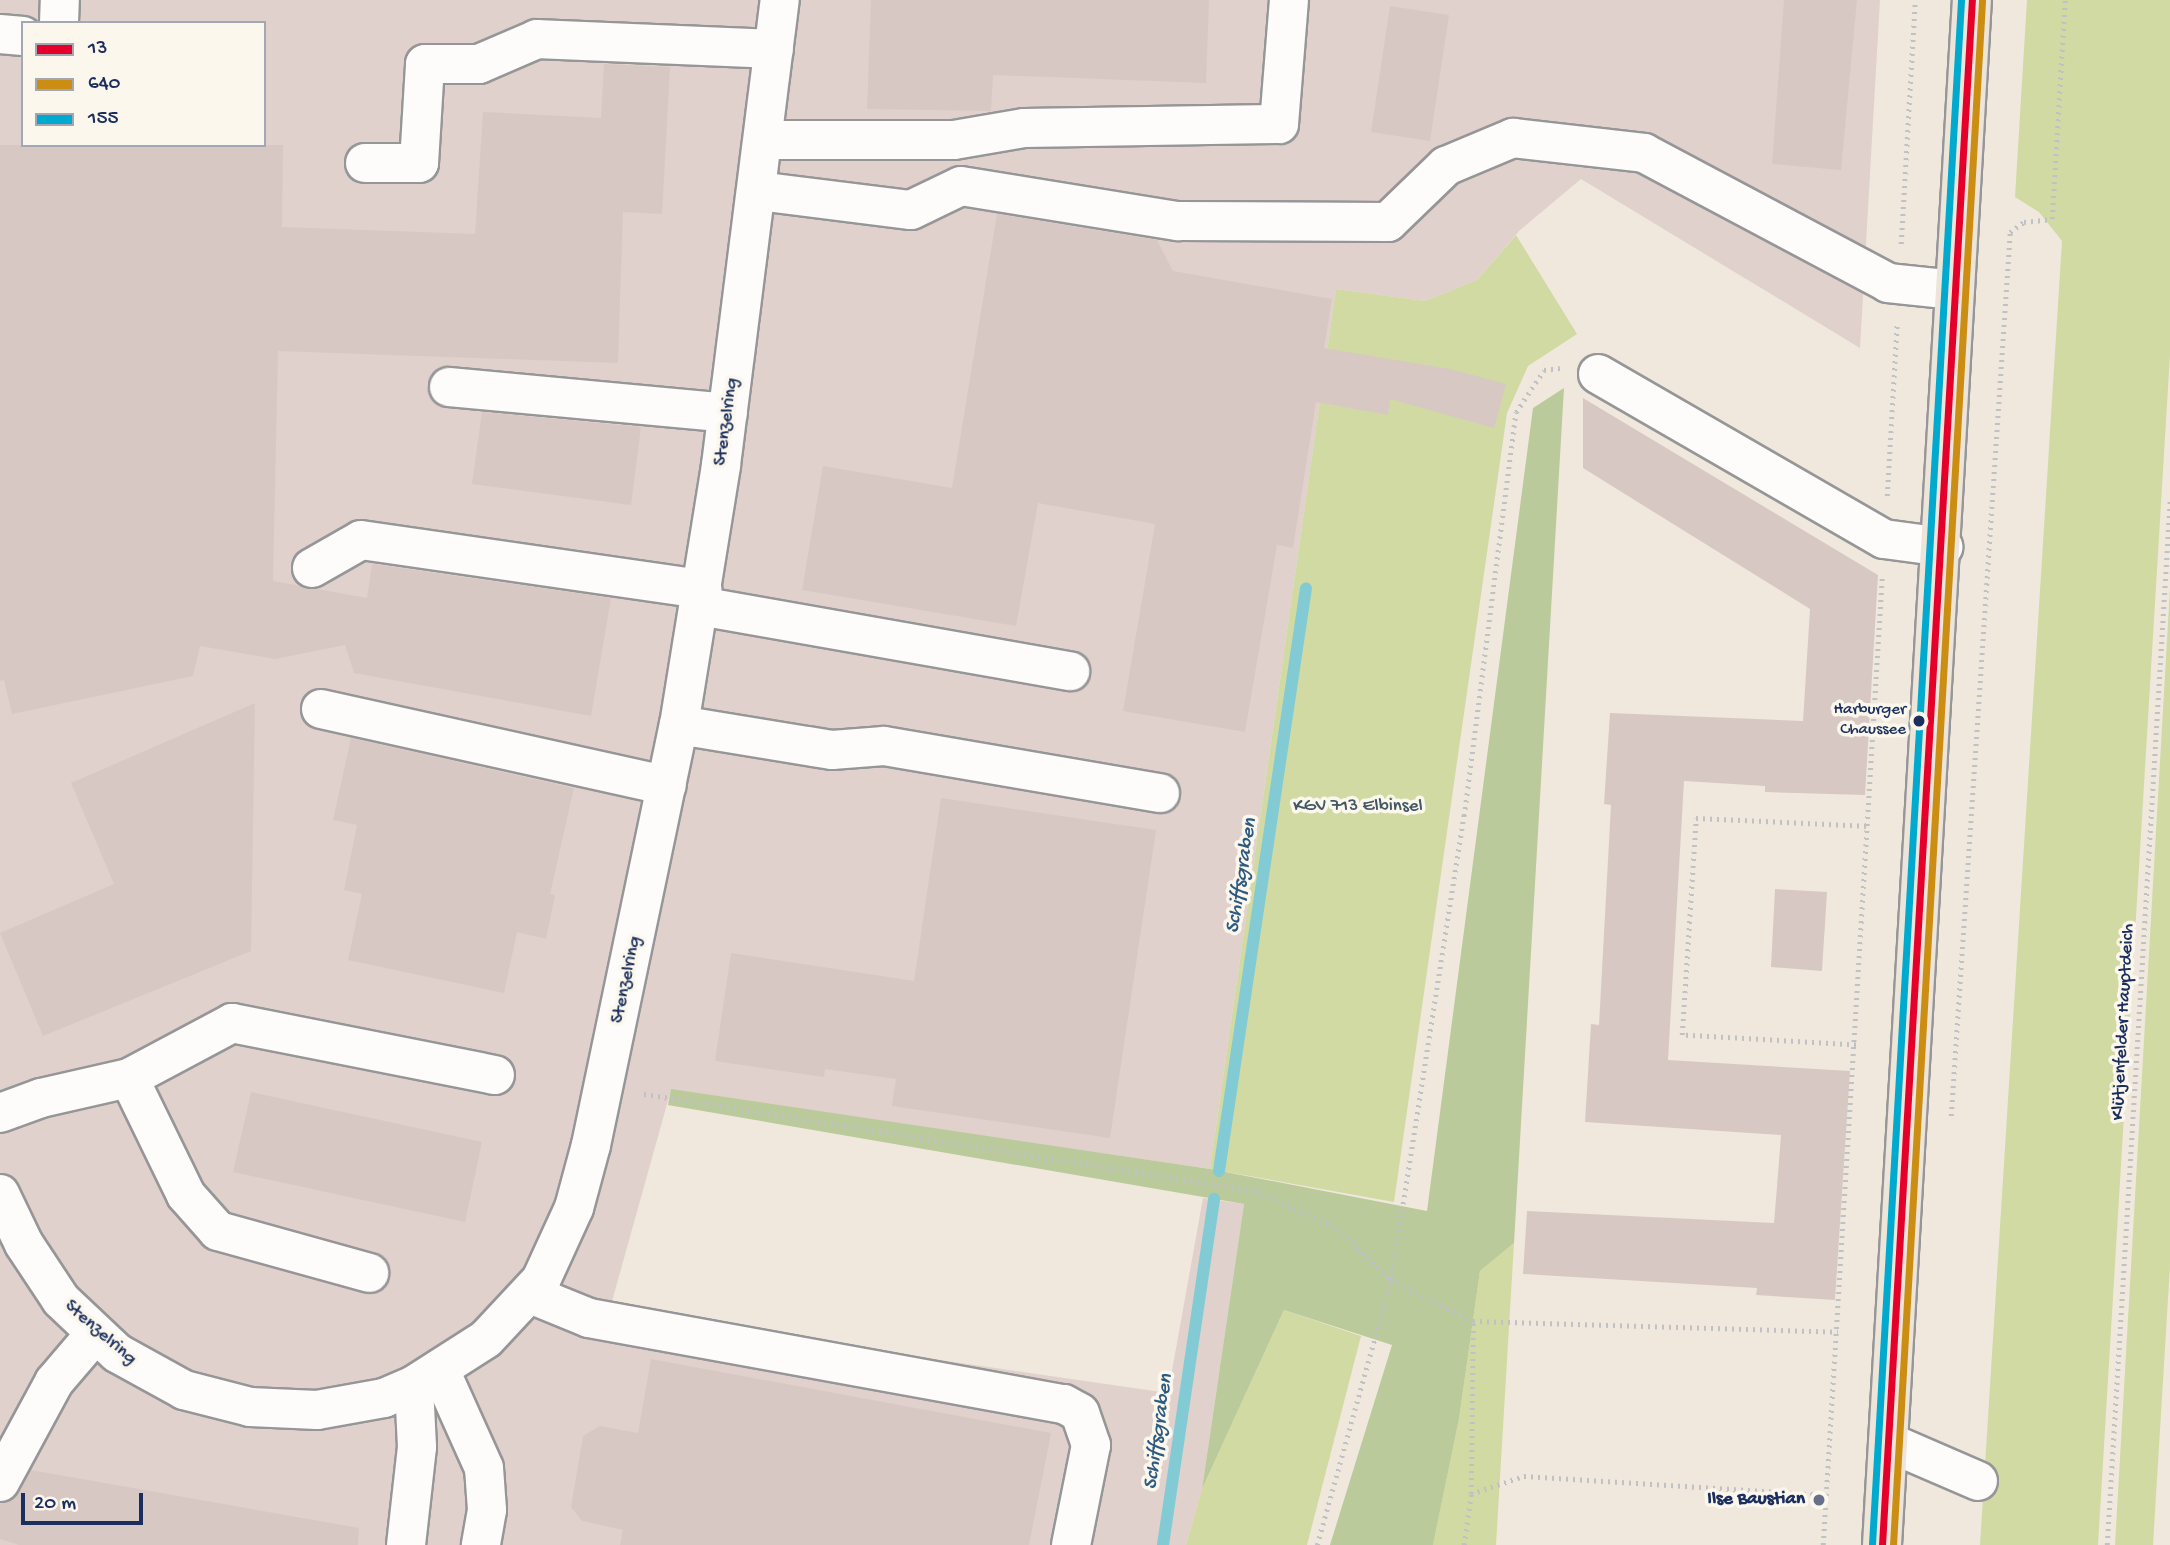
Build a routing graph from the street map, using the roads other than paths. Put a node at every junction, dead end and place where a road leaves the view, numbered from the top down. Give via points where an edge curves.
1 (60, 0) edge
2 (780, 0) edge
3 (1289, 0) edge
4 (1972, 0) edge
5 (60, 21) edge
6 (0, 34) edge
7 (21, 36) edge
8 (774, 49) junction
9 (764, 139) junction
10 (365, 163) dead end
11 (758, 191) junction
12 (1955, 290) junction
13 (1598, 373) road end
14 (449, 387) dead end
15 (728, 413) junction
16 (1943, 547) junction
17 (312, 568) dead end
18 (702, 598) junction
19 (1070, 671) dead end
20 (321, 709) dead end
21 (679, 725) junction
22 (667, 786) junction
23 (1160, 793) dead end
24 (495, 1074) dead end
25 (129, 1078) junction
26 (0, 1113) edge
27 (0, 1194) edge
28 (12, 1250) edge
29 (369, 1273) dead end
30 (530, 1294) junction
31 (95, 1334) junction
32 (427, 1378) junction
33 (1888, 1442) junction
34 (1978, 1481) dead end
35 (0, 1482) edge
36 (405, 1545) edge
37 (481, 1545) edge
38 (1071, 1545) edge
39 (1882, 1545) edge

1 - 5 street
2 - 8 street, Stenzelring
3 - 9 street via 1279,124 1024,128 954,140
4 - 12 main road
6 - 7 street
8 - 9 street, Stenzelring
8 - 10 street via 537,39 479,64 425,64 419,163
9 - 11 street, Stenzelring
11 - 12 street via 911,209 961,186 1178,221 1388,222 1446,166 1513,138 1643,153 1888,283
11 - 15 street, Stenzelring
12 - 16 main road
13 - 16 street via 1884,539
14 - 15 street
15 - 18 street, Stenzelring
16 - 33 main road
17 - 18 street via 361,540
18 - 19 street
18 - 21 street, Stenzelring
20 - 22 street
21 - 22 street, Stenzelring
21 - 23 street via 832,750 884,746
22 - 30 street, Stenzelring via 574,1208
24 - 25 street via 232,1023
25 - 26 street via 41,1098
25 - 29 street via 186,1195 218,1231
27 - 28 street, Stenzelring
28 - 31 street, Stenzelring
30 - 32 street, Stenzelring via 486,1339
30 - 38 street via 589,1318 1064,1404 1080,1413 1091,1445
31 - 32 street, Stenzelring via 150,1375 184,1390 250,1407 317,1410 384,1398
31 - 35 street via 54,1381
32 - 36 street
32 - 37 street via 484,1468 487,1510
33 - 34 street
33 - 39 main road

